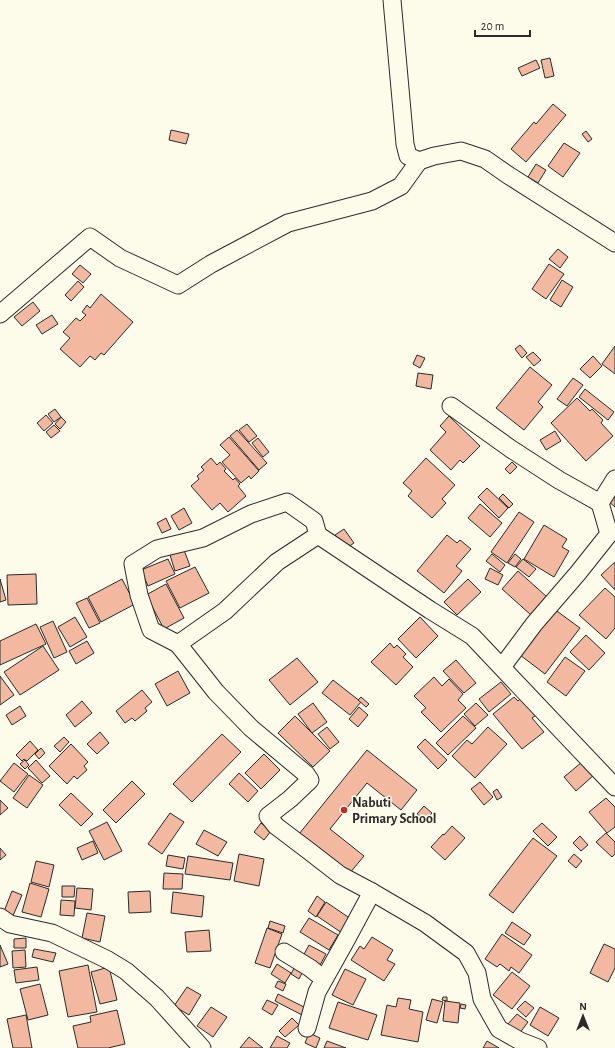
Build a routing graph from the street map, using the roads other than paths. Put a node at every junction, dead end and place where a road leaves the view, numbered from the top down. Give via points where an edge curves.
1 (392, 0) edge
2 (419, 161) junction
3 (615, 243) edge
4 (0, 314) edge
5 (451, 406) dead end
6 (615, 479) edge
7 (600, 503) junction
8 (318, 536) junction
9 (178, 644) junction
10 (502, 667) junction
11 (615, 786) edge
12 (372, 892) junction
13 (0, 917) edge
14 (284, 952) dead end
15 (324, 979) junction
16 (307, 1028) dead end
17 (202, 1048) edge
18 (538, 1048) edge

1 - 2 street via 405,144 408,156
2 - 3 street via 461,151 485,159
2 - 4 street via 400,186 372,201 288,223 211,264 178,285 120,258 90,237
5 - 7 street via 510,449
6 - 7 street
7 - 10 street via 609,534 534,624
8 - 9 street via 277,562 225,611
8 - 9 street via 314,521 287,502 251,514 203,538 157,549 133,564 151,630
8 - 10 street via 472,636
9 - 12 street via 216,692 251,728 310,780 268,816 276,826 340,875
10 - 11 street
12 - 15 street
12 - 18 street via 425,923 466,953 476,973 482,999 499,1029
13 - 17 street via 10,924 52,933 126,971 157,998
14 - 15 street
15 - 16 street via 317,992

